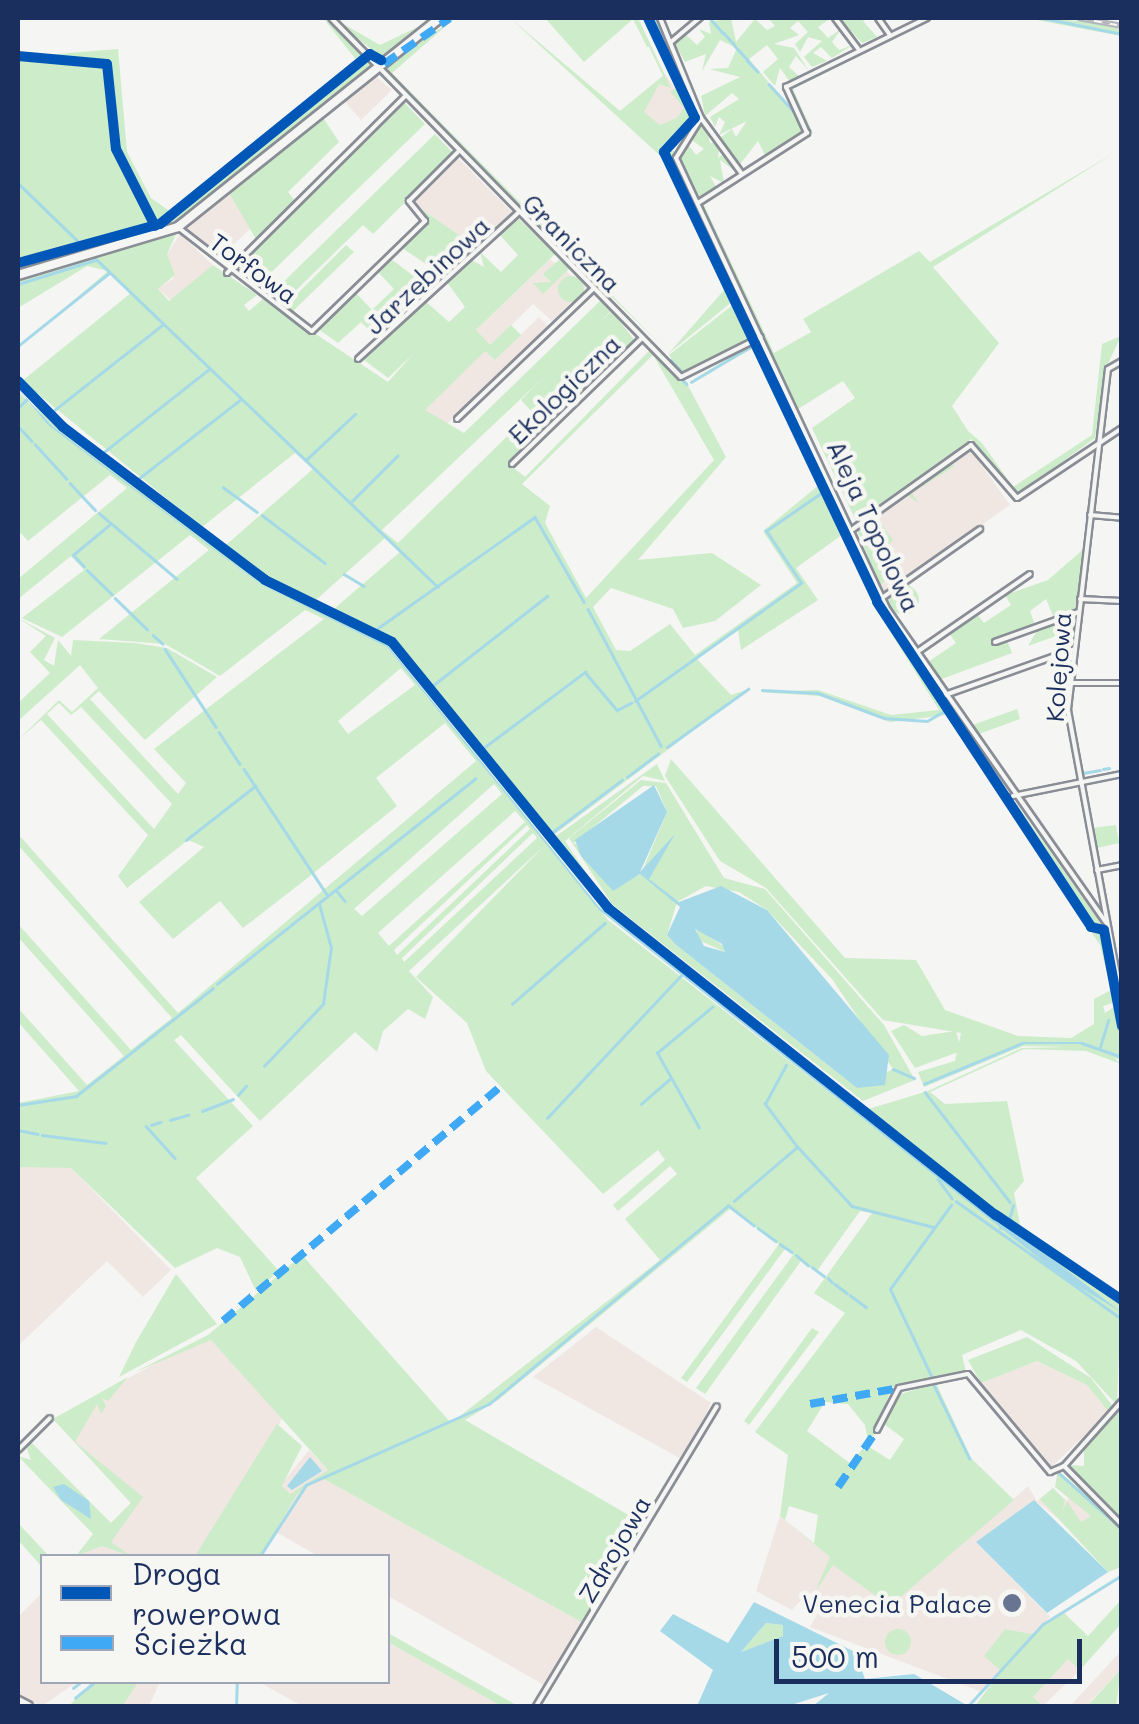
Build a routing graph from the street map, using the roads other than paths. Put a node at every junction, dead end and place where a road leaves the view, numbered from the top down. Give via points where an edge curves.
1 (330, 18) edge
2 (440, 18) edge
3 (660, 18) edge
4 (700, 18) edge
5 (835, 18) edge
6 (878, 18) edge
7 (927, 18) edge
8 (890, 34) junction
9 (671, 42) junction
10 (858, 48) junction
11 (377, 66) junction
12 (404, 97) junction
13 (701, 118) junction
14 (458, 152) junction
15 (742, 174) junction
16 (698, 203) junction
17 (518, 213) junction
18 (178, 227) junction
19 (227, 273) junction
20 (18, 276) edge
21 (594, 289) junction
22 (761, 337) junction
23 (642, 338) junction
24 (358, 359) dead end
25 (1122, 361) edge
26 (457, 419) dead end
27 (1122, 428) edge
28 (1099, 441) junction
29 (1090, 446) junction
30 (1098, 451) junction
31 (512, 464) dead end
32 (1090, 515) junction
33 (1122, 518) edge
34 (853, 528) junction
35 (980, 529) dead end
36 (1030, 574) dead end
37 (882, 598) junction
38 (1080, 600) junction
39 (1122, 600) edge
40 (1079, 612) junction
41 (995, 642) dead end
42 (1074, 649) junction
43 (916, 652) junction
44 (1071, 683) junction
45 (1122, 684) edge
46 (945, 695) junction
47 (1122, 774) edge
48 (1080, 782) junction
49 (1013, 796) junction
50 (1122, 865) edge
51 (1097, 870) junction
52 (1106, 923) junction
53 (1122, 947) edge
54 (1112, 949) junction
55 (1122, 1002) edge
56 (1122, 1401) edge
57 (717, 1406) dead end
58 (50, 1418) dead end
59 (877, 1430) dead end
60 (18, 1450) edge
61 (1064, 1466) junction
62 (1122, 1525) edge
63 (18, 1701) edge
64 (28, 1706) edge
65 (536, 1706) edge

1 - 11 street, Graniczna
2 - 11 street
3 - 9 street
4 - 9 street
5 - 10 street
6 - 8 street
7 - 8 street
8 - 10 street
9 - 13 street
10 - 15 street via 785,96 807,133
11 - 12 street, Graniczna
11 - 18 street
12 - 14 street, Graniczna
12 - 19 street
13 - 15 street
13 - 16 street, Aleja Topolowa via 676,150
14 - 17 street, Graniczna
14 - 19 street, Torfowa via 408,204 426,220 314,329
15 - 16 street
16 - 22 street, Aleja Topolowa
17 - 21 street, Graniczna
17 - 24 street, Jarzębinowa
18 - 19 street, Torfowa
18 - 20 street
21 - 23 street, Graniczna
21 - 26 street
22 - 23 street, Graniczna via 687,379
22 - 34 street, Aleja Topolowa
23 - 31 street, Ekologiczna
25 - 28 street, Kolejowa via 1108,367
27 - 28 street
28 - 29 street
28 - 30 street, Kolejowa
29 - 30 street
29 - 34 street via 1016,498 971,445
30 - 32 street, Kolejowa
32 - 33 street
32 - 38 street, Kolejowa
34 - 37 street, Aleja Topolowa
35 - 37 street
36 - 43 street
37 - 43 street, Aleja Topolowa
38 - 39 street
38 - 40 street, Kolejowa
40 - 41 street
40 - 42 street, Kolejowa
42 - 44 street, Kolejowa
42 - 46 street
43 - 46 street, Aleja Topolowa
44 - 45 street
44 - 48 street, Kolejowa
46 - 49 street, Aleja Topolowa
47 - 48 street
48 - 49 street
48 - 51 street, Kolejowa
49 - 52 street, Aleja Topolowa
50 - 51 street
51 - 52 street, Kolejowa
52 - 54 street, Kolejowa
53 - 54 street
54 - 55 street, Kolejowa
56 - 61 street
57 - 65 street, Zdrojowa
58 - 60 street
59 - 61 street via 899,1388 970,1374 1050,1472
61 - 62 street
63 - 64 street

